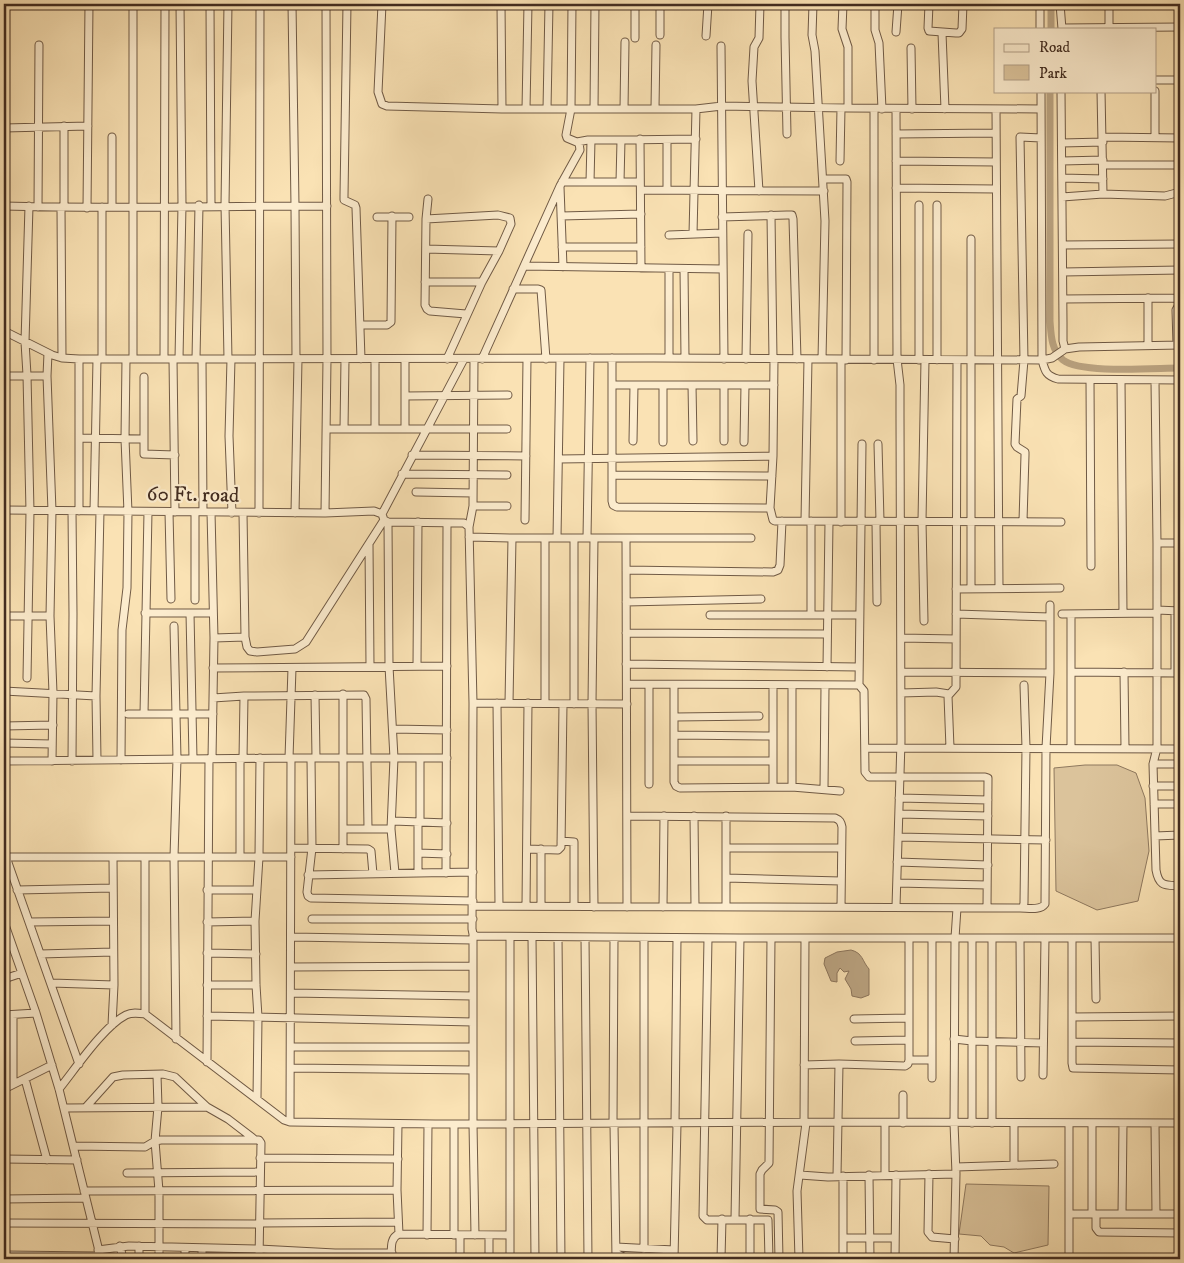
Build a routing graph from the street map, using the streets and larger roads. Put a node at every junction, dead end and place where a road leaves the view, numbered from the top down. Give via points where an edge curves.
1 (88, 4) edge
2 (133, 4) edge
3 (165, 4) edge
4 (180, 4) edge
5 (210, 4) edge
6 (228, 4) edge
7 (260, 4) edge
8 (292, 4) edge
9 (326, 4) edge
10 (347, 4) edge
11 (382, 4) edge
12 (501, 4) edge
13 (528, 4) edge
14 (549, 4) edge
15 (572, 4) edge
16 (595, 4) edge
17 (635, 4) edge
18 (660, 4) edge
19 (708, 4) edge
20 (760, 4) edge
21 (785, 4) edge
22 (813, 4) edge
23 (843, 4) edge
24 (875, 4) edge
25 (898, 4) edge
26 (929, 4) edge
27 (962, 4) edge
28 (1040, 4) edge
29 (1060, 4) edge
30 (1109, 4) edge
31 (1180, 27) edge
32 (1040, 28) edge
33 (1062, 28) edge
34 (1109, 28) edge
35 (896, 32) dead end
36 (942, 33) junction
37 (660, 35) dead end
38 (706, 36) dead end
39 (635, 38) dead end
40 (625, 42) dead end
41 (39, 45) dead end
42 (656, 45) dead end
43 (721, 46) dead end
44 (912, 48) dead end
45 (1156, 80) edge
46 (1180, 80) edge
47 (1041, 92) edge
48 (1061, 92) edge
49 (1101, 92) edge
50 (1155, 92) edge
51 (722, 106) junction
52 (786, 106) junction
53 (754, 107) junction
54 (818, 107) junction
55 (502, 108) junction
56 (526, 108) junction
57 (547, 108) junction
58 (571, 108) junction
59 (594, 108) junction
60 (624, 108) junction
61 (655, 108) junction
62 (696, 108) junction
63 (845, 108) junction
64 (874, 108) junction
65 (882, 108) junction
66 (896, 108) junction
67 (912, 108) junction
68 (945, 108) junction
69 (996, 108) junction
70 (1041, 108) junction
71 (38, 126) junction
72 (64, 126) junction
73 (88, 126) junction
74 (4, 128) edge
75 (787, 134) dead end
76 (896, 134) junction
77 (996, 134) junction
78 (112, 137) dead end
79 (1041, 138) junction
80 (1155, 138) junction
81 (1180, 138) edge
82 (640, 139) junction
83 (696, 139) junction
84 (591, 140) junction
85 (621, 140) junction
86 (667, 140) junction
87 (1102, 140) junction
88 (577, 142) junction
89 (1062, 143) junction
90 (840, 161) dead end
91 (1062, 161) junction
92 (896, 162) junction
93 (996, 162) junction
94 (1103, 163) junction
95 (1180, 165) edge
96 (1062, 178) junction
97 (1103, 179) junction
98 (824, 180) junction
99 (590, 182) junction
100 (620, 182) junction
101 (561, 184) junction
102 (641, 186) junction
103 (896, 188) junction
104 (996, 189) junction
105 (667, 190) junction
106 (696, 190) junction
107 (722, 190) junction
108 (759, 191) junction
109 (824, 191) junction
110 (1180, 192) edge
111 (1102, 194) junction
112 (1062, 197) junction
113 (428, 199) dead end
114 (226, 205) junction
115 (919, 205) dead end
116 (937, 205) dead end
117 (4, 206) edge
118 (29, 206) junction
119 (133, 206) junction
120 (165, 206) junction
121 (182, 206) junction
122 (199, 206) junction
123 (211, 206) junction
124 (259, 206) junction
125 (295, 206) junction
126 (327, 206) junction
127 (38, 207) junction
128 (63, 207) junction
129 (102, 207) junction
130 (112, 207) junction
131 (87, 208) junction
132 (641, 214) junction
133 (771, 215) junction
134 (392, 216) junction
135 (561, 216) junction
136 (377, 217) dead end
137 (409, 217) dead end
138 (722, 217) junction
139 (426, 219) junction
140 (722, 233) junction
141 (693, 234) junction
142 (748, 234) dead end
143 (669, 235) dead end
144 (971, 240) dead end
145 (1180, 244) edge
146 (1063, 245) junction
147 (562, 247) junction
148 (641, 247) junction
149 (426, 249) junction
150 (499, 251) junction
151 (524, 266) junction
152 (563, 267) junction
153 (641, 268) junction
154 (669, 269) junction
155 (684, 269) junction
156 (722, 269) junction
157 (1180, 270) edge
158 (1063, 272) junction
159 (426, 282) junction
160 (482, 282) junction
161 (1180, 286) edge
162 (513, 289) junction
163 (1148, 298) junction
164 (1063, 299) junction
165 (1180, 303) edge
166 (466, 314) junction
167 (360, 325) junction
168 (4, 331) edge
169 (25, 342) junction
170 (1179, 345) edge
171 (1148, 346) junction
172 (1064, 350) junction
173 (48, 353) junction
174 (62, 358) junction
175 (590, 358) junction
176 (612, 358) junction
177 (669, 358) junction
178 (685, 358) junction
179 (79, 359) junction
180 (99, 359) junction
181 (129, 359) junction
182 (164, 359) junction
183 (176, 359) junction
184 (199, 359) junction
185 (230, 359) junction
186 (260, 359) junction
187 (297, 359) junction
188 (327, 359) junction
189 (345, 359) junction
190 (360, 359) junction
191 (375, 359) junction
192 (405, 359) junction
193 (447, 359) junction
194 (464, 359) junction
195 (478, 359) junction
196 (527, 359) junction
197 (546, 359) junction
198 (560, 359) junction
199 (724, 359) junction
200 (746, 359) junction
201 (774, 359) junction
202 (797, 359) junction
203 (808, 359) junction
204 (822, 359) junction
205 (844, 360) junction
206 (874, 360) junction
207 (897, 360) junction
208 (922, 360) junction
209 (937, 360) junction
210 (958, 360) junction
211 (971, 360) junction
212 (998, 360) junction
213 (1024, 360) junction
214 (1042, 360) junction
215 (27, 375) junction
216 (4, 376) edge
217 (47, 376) junction
218 (144, 377) dead end
219 (1090, 380) junction
220 (1121, 380) junction
221 (1154, 380) junction
222 (1180, 380) edge
223 (612, 385) junction
224 (634, 385) junction
225 (663, 385) junction
226 (692, 385) junction
227 (724, 385) junction
228 (744, 385) junction
229 (774, 385) junction
230 (508, 395) dead end
231 (405, 396) junction
232 (444, 396) junction
233 (474, 396) junction
234 (326, 429) junction
235 (344, 429) junction
236 (375, 429) junction
237 (405, 429) junction
238 (426, 429) junction
239 (474, 429) junction
240 (506, 429) dead end
241 (79, 438) junction
242 (95, 438) junction
243 (125, 439) junction
244 (144, 439) junction
245 (693, 440) dead end
246 (633, 441) dead end
247 (724, 441) dead end
248 (663, 442) dead end
249 (744, 442) dead end
250 (862, 444) dead end
251 (878, 444) dead end
252 (176, 455) junction
253 (412, 455) junction
254 (473, 456) junction
255 (526, 456) junction
256 (773, 456) junction
257 (590, 458) junction
258 (613, 458) junction
259 (559, 459) junction
260 (402, 474) junction
261 (473, 474) junction
262 (507, 475) dead end
263 (612, 475) junction
264 (772, 476) junction
265 (416, 492) dead end
266 (473, 493) junction
267 (473, 506) junction
268 (507, 506) dead end
269 (770, 508) junction
270 (4, 510) edge
271 (30, 511) junction
272 (52, 511) junction
273 (76, 511) junction
274 (97, 511) junction
275 (128, 512) junction
276 (148, 512) junction
277 (172, 512) junction
278 (195, 512) junction
279 (207, 512) junction
280 (232, 513) junction
281 (243, 513) junction
282 (259, 513) junction
283 (295, 513) junction
284 (325, 514) junction
285 (385, 518) junction
286 (525, 520) dead end
287 (782, 521) junction
288 (808, 521) junction
289 (878, 521) junction
290 (900, 521) junction
291 (922, 521) junction
292 (957, 521) junction
293 (1023, 521) junction
294 (418, 522) junction
295 (829, 522) junction
296 (841, 522) junction
297 (860, 522) junction
298 (971, 522) junction
299 (998, 522) junction
300 (1062, 522) dead end
301 (447, 523) junction
302 (468, 527) junction
303 (469, 537) junction
304 (512, 538) junction
305 (545, 538) junction
306 (558, 538) junction
307 (574, 538) junction
308 (591, 538) junction
309 (626, 538) junction
310 (751, 538) dead end
311 (1157, 543) junction
312 (369, 544) junction
313 (1180, 544) edge
314 (1091, 566) dead end
315 (626, 570) junction
316 (971, 588) junction
317 (999, 588) junction
318 (1060, 588) dead end
319 (956, 589) junction
320 (171, 599) dead end
321 (761, 599) dead end
322 (195, 600) dead end
323 (626, 602) junction
324 (877, 602) dead end
325 (1050, 605) dead end
326 (1178, 610) edge
327 (1157, 612) junction
328 (145, 613) junction
329 (190, 613) junction
330 (213, 613) junction
331 (1123, 613) junction
332 (956, 614) junction
333 (1062, 614) dead end
334 (1071, 614) junction
335 (710, 615) dead end
336 (811, 615) junction
337 (828, 615) junction
338 (859, 615) junction
339 (4, 616) edge
340 (27, 616) junction
341 (50, 616) junction
342 (1050, 617) junction
343 (924, 621) dead end
344 (174, 626) dead end
345 (626, 633) junction
346 (827, 634) junction
347 (245, 637) junction
348 (214, 638) junction
349 (901, 638) junction
350 (956, 639) junction
351 (626, 664) junction
352 (370, 666) junction
353 (389, 666) junction
354 (417, 666) junction
355 (447, 666) junction
356 (827, 667) junction
357 (859, 667) junction
358 (214, 668) junction
359 (292, 668) junction
360 (901, 672) junction
361 (956, 672) junction
362 (1071, 672) junction
363 (1124, 672) junction
364 (1050, 673) junction
365 (1157, 673) junction
366 (1177, 673) edge
367 (27, 678) dead end
368 (626, 684) junction
369 (649, 684) junction
370 (674, 685) junction
371 (773, 685) junction
372 (792, 685) junction
373 (859, 685) junction
374 (1024, 685) dead end
375 (825, 686) junction
376 (4, 691) edge
377 (53, 693) junction
378 (901, 693) junction
379 (73, 694) junction
380 (343, 694) junction
381 (949, 694) junction
382 (290, 695) junction
383 (315, 695) junction
384 (96, 696) junction
385 (244, 696) junction
386 (213, 698) junction
387 (473, 703) junction
388 (497, 703) junction
389 (509, 703) junction
390 (528, 703) junction
391 (592, 703) junction
392 (545, 704) junction
393 (563, 704) junction
394 (574, 704) junction
395 (627, 704) junction
396 (128, 714) dead end
397 (144, 714) junction
398 (176, 714) junction
399 (192, 714) junction
400 (213, 714) junction
401 (759, 716) dead end
402 (675, 717) junction
403 (53, 725) junction
404 (4, 726) edge
405 (393, 729) junction
406 (446, 730) junction
407 (675, 736) junction
408 (773, 736) junction
409 (4, 743) edge
410 (52, 744) junction
411 (865, 748) junction
412 (901, 748) junction
413 (950, 748) junction
414 (1026, 748) junction
415 (1046, 748) junction
416 (1071, 748) junction
417 (1124, 748) junction
418 (1157, 748) junction
419 (1180, 749) edge
420 (260, 758) junction
421 (290, 758) junction
422 (313, 758) junction
423 (344, 758) junction
424 (366, 758) junction
425 (394, 758) junction
426 (420, 758) junction
427 (447, 758) junction
428 (177, 759) junction
429 (193, 759) junction
430 (211, 759) junction
431 (242, 759) junction
432 (97, 760) junction
433 (120, 760) junction
434 (4, 761) edge
435 (52, 761) junction
436 (72, 761) junction
437 (675, 761) junction
438 (773, 761) junction
439 (1153, 764) junction
440 (1180, 764) edge
441 (900, 777) junction
442 (649, 784) dead end
443 (1153, 786) junction
444 (1180, 786) edge
445 (773, 787) junction
446 (792, 787) junction
447 (824, 789) junction
448 (840, 791) dead end
449 (899, 798) junction
450 (988, 800) junction
451 (1154, 804) junction
452 (1180, 804) edge
453 (899, 814) junction
454 (627, 816) junction
455 (664, 816) junction
456 (694, 816) junction
457 (726, 816) junction
458 (988, 816) junction
459 (392, 821) junction
460 (419, 822) junction
461 (447, 823) junction
462 (343, 828) junction
463 (368, 828) junction
464 (391, 829) junction
465 (1180, 835) edge
466 (1154, 836) junction
467 (898, 837) junction
468 (988, 840) junction
469 (1025, 840) junction
470 (1046, 840) junction
471 (560, 841) junction
472 (291, 848) junction
473 (312, 848) junction
474 (726, 848) junction
475 (841, 848) junction
476 (343, 849) junction
477 (527, 849) junction
478 (541, 849) junction
479 (418, 853) junction
480 (446, 854) junction
481 (5, 857) edge
482 (113, 857) junction
483 (145, 857) junction
484 (174, 857) junction
485 (208, 857) junction
486 (240, 857) junction
487 (259, 857) junction
488 (291, 858) junction
489 (897, 862) junction
490 (988, 865) junction
491 (473, 872) junction
492 (395, 873) junction
493 (418, 873) junction
494 (446, 873) junction
495 (373, 874) junction
496 (308, 875) junction
497 (726, 878) junction
498 (841, 881) junction
499 (897, 883) junction
500 (987, 885) junction
501 (1180, 886) edge
502 (113, 888) junction
503 (17, 890) junction
504 (207, 890) junction
505 (257, 890) junction
506 (474, 903) junction
507 (499, 906) junction
508 (526, 906) junction
509 (541, 906) junction
510 (574, 906) junction
511 (594, 906) junction
512 (627, 907) junction
513 (664, 907) junction
514 (695, 907) junction
515 (726, 907) junction
516 (841, 907) junction
517 (896, 907) junction
518 (957, 908) junction
519 (987, 908) junction
520 (1020, 908) junction
521 (312, 919) dead end
522 (473, 919) junction
523 (113, 920) junction
524 (255, 921) junction
525 (4, 922) edge
526 (29, 922) junction
527 (207, 922) junction
528 (291, 937) junction
529 (473, 937) junction
530 (510, 937) junction
531 (532, 937) junction
532 (558, 937) junction
533 (585, 938) junction
534 (614, 938) junction
535 (644, 938) junction
536 (677, 938) junction
537 (708, 938) junction
538 (740, 938) junction
539 (771, 938) junction
540 (805, 938) junction
541 (909, 938) junction
542 (932, 938) junction
543 (954, 938) junction
544 (972, 938) junction
545 (992, 938) junction
546 (1020, 938) junction
547 (1045, 938) junction
548 (1072, 938) junction
549 (1094, 938) junction
550 (1180, 938) edge
551 (113, 952) junction
552 (207, 953) junction
553 (40, 954) junction
554 (256, 954) junction
555 (474, 966) junction
556 (291, 967) junction
557 (22, 973) junction
558 (4, 979) edge
559 (51, 983) junction
560 (207, 984) junction
561 (114, 985) junction
562 (256, 985) junction
563 (291, 993) junction
564 (473, 996) junction
565 (1096, 999) dead end
566 (36, 1012) junction
567 (4, 1014) edge
568 (145, 1014) junction
569 (13, 1015) junction
570 (207, 1016) junction
571 (1180, 1016) edge
572 (258, 1017) junction
573 (1072, 1017) junction
574 (909, 1018) junction
575 (291, 1019) junction
576 (854, 1019) dead end
577 (473, 1022) junction
578 (112, 1025) junction
579 (176, 1039) junction
580 (954, 1039) junction
581 (909, 1040) junction
582 (855, 1041) dead end
583 (972, 1042) junction
584 (992, 1042) junction
585 (1021, 1042) junction
586 (1043, 1042) junction
587 (1072, 1042) junction
588 (1180, 1043) edge
589 (291, 1047) junction
590 (473, 1047) junction
591 (909, 1060) junction
592 (932, 1060) junction
593 (207, 1062) junction
594 (79, 1064) junction
595 (839, 1064) junction
596 (52, 1065) junction
597 (804, 1065) junction
598 (291, 1068) junction
599 (473, 1070) junction
600 (1180, 1070) edge
601 (157, 1075) junction
602 (1043, 1075) dead end
603 (1021, 1077) dead end
604 (932, 1078) dead end
605 (25, 1079) junction
606 (13, 1084) junction
607 (4, 1089) edge
608 (59, 1089) junction
609 (903, 1095) dead end
610 (257, 1098) junction
611 (158, 1107) junction
612 (207, 1107) junction
613 (64, 1108) junction
614 (86, 1108) junction
615 (290, 1122) junction
616 (838, 1122) junction
617 (805, 1123) junction
618 (885, 1123) junction
619 (902, 1123) junction
620 (954, 1123) junction
621 (972, 1123) junction
622 (992, 1123) junction
623 (1014, 1123) junction
624 (1069, 1123) junction
625 (1092, 1123) junction
626 (1122, 1123) junction
627 (1156, 1123) junction
628 (1180, 1123) edge
629 (398, 1124) junction
630 (428, 1124) junction
631 (454, 1124) junction
632 (473, 1124) junction
633 (509, 1124) junction
634 (533, 1124) junction
635 (559, 1124) junction
636 (586, 1124) junction
637 (613, 1124) junction
638 (644, 1124) junction
639 (676, 1124) junction
640 (704, 1124) junction
641 (737, 1124) junction
642 (770, 1124) junction
643 (254, 1139) junction
644 (155, 1141) junction
645 (74, 1146) junction
646 (260, 1158) junction
647 (4, 1160) edge
648 (47, 1160) junction
649 (77, 1160) junction
650 (398, 1160) junction
651 (1054, 1164) dead end
652 (1014, 1165) junction
653 (956, 1170) junction
654 (127, 1172) dead end
655 (156, 1172) junction
656 (260, 1172) junction
657 (929, 1174) junction
658 (800, 1175) junction
659 (869, 1175) junction
660 (885, 1175) junction
661 (896, 1175) junction
662 (840, 1176) junction
663 (260, 1190) junction
664 (398, 1190) junction
665 (158, 1191) junction
666 (85, 1195) junction
667 (4, 1200) edge
668 (760, 1209) junction
669 (1069, 1214) junction
670 (1094, 1214) junction
671 (1122, 1214) junction
672 (1156, 1214) junction
673 (1180, 1214) edge
674 (722, 1219) junction
675 (735, 1219) junction
676 (750, 1219) junction
677 (760, 1219) junction
678 (398, 1222) junction
679 (4, 1223) edge
680 (92, 1223) junction
681 (159, 1224) junction
682 (260, 1224) junction
683 (1180, 1233) edge
684 (399, 1234) junction
685 (427, 1234) junction
686 (457, 1235) junction
687 (475, 1235) junction
688 (510, 1235) junction
689 (489, 1236) junction
690 (843, 1238) junction
691 (869, 1238) junction
692 (895, 1238) junction
693 (955, 1238) junction
694 (120, 1246) junction
695 (139, 1246) junction
696 (159, 1247) junction
697 (185, 1248) junction
698 (644, 1248) junction
699 (202, 1249) junction
700 (259, 1249) junction
701 (674, 1250) junction
702 (616, 1253) edge
703 (4, 1255) edge
704 (100, 1255) edge
705 (392, 1256) edge
706 (123, 1259) edge
707 (139, 1259) edge
708 (159, 1259) edge
709 (185, 1259) edge
710 (202, 1259) edge
711 (259, 1259) edge
712 (460, 1259) edge
713 (489, 1259) edge
714 (510, 1259) edge
715 (535, 1259) edge
716 (562, 1259) edge
717 (588, 1259) edge
718 (627, 1259) edge
719 (674, 1259) edge
720 (721, 1259) edge
721 (750, 1259) edge
722 (769, 1259) edge
723 (780, 1259) edge
724 (798, 1259) edge
725 (842, 1259) edge
726 (870, 1259) edge
727 (895, 1259) edge
728 (954, 1259) edge
729 (1069, 1259) edge

1 - 73 street
2 - 119 street
3 - 120 street
4 - 121 street
5 - 123 street
6 - 114 street
7 - 124 street
8 - 125 street
9 - 126 street
10 - 167 street via 344,200 356,208
11 - 55 street via 378,92 382,104
12 - 55 street
13 - 56 street
14 - 57 street
15 - 58 street
16 - 59 street
17 - 39 street
18 - 37 street
19 - 38 street
20 - 53 street via 759,38 754,47 752,81
21 - 52 street
22 - 54 street via 812,35
23 - 63 street via 842,25 848,47
24 - 65 street
25 - 35 street
26 - 36 street via 928,30
27 - 36 street via 960,32
28 - 32 street
29 - 33 street
30 - 34 street
31 - 34 street
33 - 34 street
36 - 68 street
40 - 60 street
41 - 71 street
42 - 61 street
43 - 51 street
44 - 67 street
45 - 46 street
47 - 70 street
48 - 89 street
49 - 87 street
50 - 80 street
51 - 53 street
51 - 62 street
51 - 107 street
52 - 53 street
52 - 54 street
52 - 75 street
53 - 108 street
54 - 63 street
54 - 98 street
55 - 56 street
56 - 57 street
57 - 58 street
58 - 59 street
58 - 88 street via 566,137
59 - 60 street
60 - 61 street
61 - 62 street
62 - 83 street
63 - 64 street
63 - 90 street
64 - 65 street
64 - 206 street
65 - 66 street
66 - 67 street
66 - 76 street
67 - 68 street
68 - 69 street
69 - 70 street
69 - 77 street
70 - 79 street
71 - 72 street
71 - 74 street
71 - 127 street
72 - 73 street
72 - 128 street
73 - 131 street
76 - 77 street
76 - 92 street
77 - 93 street
78 - 130 street
79 - 213 street via 1020,137
79 - 214 street
80 - 81 street
80 - 87 street
82 - 85 street
82 - 86 street
82 - 102 street
83 - 86 street
83 - 106 street
84 - 85 street
84 - 88 street
84 - 99 street
85 - 100 street
86 - 105 street
87 - 89 street
87 - 94 street
88 - 101 street via 580,150
89 - 91 street
91 - 94 street
91 - 96 street
92 - 93 street
92 - 103 street
93 - 104 street
94 - 95 street
94 - 97 street
96 - 97 street
96 - 112 street
97 - 111 street
98 - 109 street
98 - 205 street via 842,178 847,182
99 - 100 street
99 - 101 street
100 - 102 street
101 - 135 street
101 - 151 street
102 - 105 street
102 - 132 street
103 - 104 street
103 - 207 street
104 - 212 street
105 - 106 street
106 - 107 street
106 - 141 street
107 - 108 street
107 - 138 street
108 - 109 street
109 - 204 street
110 - 111 street via 1165,196
111 - 112 street
112 - 146 street
113 - 139 street
114 - 123 street
114 - 124 street
114 - 185 street
115 - 208 street
116 - 209 street
117 - 118 street
118 - 127 street
118 - 169 street
119 - 120 street
119 - 130 street
119 - 181 street
120 - 121 street
120 - 182 street
121 - 122 street
121 - 183 street
122 - 123 street
122 - 184 street
124 - 125 street
124 - 186 street
125 - 126 street
125 - 187 street
126 - 188 street
127 - 128 street
128 - 131 street
128 - 174 street
129 - 130 street
129 - 131 street
129 - 180 street
132 - 135 street
132 - 148 street
133 - 138 street
133 - 201 street
133 - 202 street via 787,215 793,219
134 - 136 street
134 - 137 street
134 - 167 street via 391,322 387,325
135 - 147 street
138 - 140 street
139 - 149 street
139 - 150 street via 506,216 512,224
140 - 141 street
140 - 156 street
141 - 143 street
142 - 200 street
144 - 211 street
145 - 146 street
146 - 158 street
147 - 148 street
147 - 152 street
148 - 153 street
149 - 150 street
149 - 159 street
150 - 160 street
151 - 152 street
151 - 162 street
152 - 153 street
153 - 154 street
154 - 155 street
154 - 177 street
155 - 156 street
155 - 178 street
156 - 199 street
157 - 158 street
158 - 164 street
159 - 160 street
159 - 166 street via 425,305 430,312
160 - 166 street
161 - 163 street via 1180,298
162 - 195 street
162 - 197 street via 541,290
163 - 164 street
163 - 171 street
164 - 172 street
165 - 170 street via 1176,310
166 - 193 street
167 - 190 street
168 - 169 street
169 - 173 street
169 - 215 street
170 - 171 street
171 - 172 street
172 - 214 street
173 - 174 street
173 - 217 street
174 - 179 street
175 - 176 street
175 - 198 street
175 - 257 street
176 - 177 street
176 - 223 street
177 - 178 street
178 - 199 street
179 - 180 street
179 - 241 street
180 - 181 street
180 - 242 street
181 - 182 street
181 - 243 street
182 - 183 street
183 - 184 street
183 - 252 street
184 - 185 street
184 - 279 street
185 - 186 street
185 - 280 street
186 - 187 street
186 - 282 street
187 - 188 street
187 - 283 street
188 - 189 street
188 - 234 street
189 - 190 street
189 - 235 street
190 - 191 street
191 - 192 street
191 - 236 street
192 - 193 street
192 - 231 street
193 - 194 street
194 - 195 street
194 - 232 street
195 - 196 street
195 - 233 street
196 - 197 street
196 - 255 street
197 - 198 street
198 - 259 street
199 - 200 street
200 - 201 street
201 - 202 street
201 - 229 street
202 - 203 street
203 - 204 street
203 - 288 street
204 - 205 street
205 - 206 street
205 - 296 street
206 - 207 street
207 - 208 street
207 - 290 street via 900,385
208 - 209 street
208 - 291 street
209 - 210 street
210 - 211 street
210 - 292 street
211 - 212 street
211 - 298 street
212 - 213 street
212 - 299 street
213 - 214 street
213 - 293 street via 1021,396 1017,399 1015,444 1026,455
214 - 219 street via 1050,377
215 - 216 street
215 - 217 street
215 - 271 street
217 - 272 street
218 - 244 street
219 - 220 street
219 - 314 street
220 - 221 street
220 - 331 street
221 - 222 street
221 - 311 street
223 - 224 street
223 - 258 street
224 - 225 street
224 - 246 street
225 - 226 street
225 - 248 street
226 - 227 street
226 - 245 street
227 - 228 street
227 - 247 street
228 - 229 street
228 - 249 street
229 - 256 street
230 - 233 street
231 - 232 street
231 - 237 street
232 - 233 street
232 - 238 street
233 - 239 street
234 - 235 street
234 - 284 street
235 - 236 street
236 - 237 street
237 - 238 street
238 - 239 street
238 - 253 street
239 - 240 street
239 - 254 street
241 - 242 street
241 - 273 street
242 - 243 street
242 - 274 street
243 - 244 street
243 - 275 street
244 - 252 street via 144,454
250 - 297 street
251 - 289 street
252 - 277 street
253 - 254 street
253 - 260 street
254 - 255 street
254 - 261 street
255 - 286 street
256 - 258 street
256 - 264 street
257 - 258 street
257 - 259 street
257 - 308 street
258 - 263 street
259 - 306 street
260 - 261 street
260 - 285 street
261 - 262 street
261 - 266 street
263 - 264 street
263 - 269 street via 612,501 617,507
264 - 269 street
265 - 266 street
266 - 267 street
267 - 268 street
267 - 302 street
269 - 287 street via 772,520
270 - 271 street, 60 Ft. road
271 - 272 street, 60 Ft. road
271 - 340 street
272 - 273 street, 60 Ft. road
272 - 341 street
273 - 274 street, 60 Ft. road
273 - 379 street
274 - 275 street, 60 Ft. road
274 - 384 street
275 - 276 street, 60 Ft. road
275 - 433 street
276 - 277 street, 60 Ft. road
276 - 328 street
277 - 278 street, 60 Ft. road
277 - 320 street
278 - 279 street, 60 Ft. road
278 - 322 street
279 - 280 street, 60 Ft. road
279 - 330 street
280 - 281 street, 60 Ft. road
281 - 282 street, 60 Ft. road
281 - 347 street
282 - 283 street, 60 Ft. road
283 - 284 street, 60 Ft. road
284 - 285 street, 60 Ft. road via 374,511
285 - 294 street, 60 Ft. road
285 - 312 street
285 - 353 street
287 - 288 street
287 - 315 street via 780,565 772,572
288 - 295 street
288 - 336 street
289 - 290 street
289 - 297 street
289 - 324 street
290 - 291 street
290 - 349 street
291 - 292 street
291 - 343 street
292 - 298 street
292 - 319 street
293 - 299 street
293 - 300 street
294 - 301 street, 60 Ft. road
294 - 354 street
295 - 296 street
295 - 337 street
296 - 297 street
297 - 338 street
298 - 299 street
298 - 316 street
299 - 317 street
301 - 302 street, 60 Ft. road via 464,523
301 - 355 street
302 - 303 street
303 - 304 street
303 - 387 street
304 - 305 street
304 - 389 street
305 - 306 street
305 - 392 street
306 - 307 street
307 - 308 street
307 - 394 street
308 - 309 street
308 - 391 street
309 - 310 street
309 - 315 street
311 - 313 street
311 - 327 street
312 - 347 street via 301,647 250,651
312 - 352 street
315 - 323 street
316 - 317 street
316 - 319 street
317 - 318 street
319 - 332 street
321 - 323 street
323 - 345 street
325 - 342 street
326 - 327 street
326 - 366 street
327 - 331 street
327 - 365 street
328 - 329 street
328 - 397 street
329 - 330 street
329 - 399 street
330 - 348 street
331 - 334 street
332 - 342 street
332 - 350 street
333 - 334 street
334 - 362 street
335 - 336 street
336 - 337 street
337 - 338 street
337 - 346 street
338 - 357 street
339 - 340 street
340 - 341 street
340 - 367 street
341 - 377 street
342 - 364 street
344 - 398 street
345 - 346 street
345 - 351 street
346 - 356 street
347 - 348 street
348 - 358 street
349 - 350 street
349 - 360 street
350 - 361 street
351 - 356 street
351 - 368 street
352 - 353 street
352 - 359 street
353 - 354 street
353 - 405 street
354 - 355 street
355 - 406 street
356 - 357 street
357 - 373 street
358 - 359 street
358 - 386 street
359 - 382 street
360 - 361 street
360 - 378 street
361 - 364 street
361 - 381 street via 955,690
362 - 363 street
362 - 416 street
363 - 365 street
363 - 417 street
364 - 415 street
365 - 366 street
365 - 418 street
368 - 369 street
368 - 395 street
369 - 370 street
369 - 442 street
370 - 371 street
370 - 402 street
371 - 372 street
371 - 408 street
372 - 375 street
372 - 446 street
373 - 375 street
373 - 411 street via 864,691
374 - 414 street
375 - 447 street
376 - 377 street
377 - 379 street
377 - 403 street
378 - 381 street
378 - 412 street
379 - 384 street
379 - 436 street
380 - 383 street
380 - 423 street
380 - 424 street via 366,696
381 - 413 street
382 - 383 street
382 - 385 street
382 - 421 street
383 - 422 street
384 - 432 street
385 - 386 street
385 - 431 street
386 - 400 street
387 - 388 street
387 - 491 street
388 - 389 street
388 - 507 street
389 - 390 street
390 - 392 street
390 - 477 street
391 - 394 street
391 - 395 street
391 - 511 street
392 - 393 street
393 - 394 street
393 - 471 street
395 - 454 street
396 - 397 street
397 - 398 street
398 - 399 street
398 - 428 street
399 - 400 street
399 - 429 street
400 - 430 street
401 - 402 street
402 - 407 street
403 - 404 street
403 - 410 street
405 - 406 street
405 - 425 street
406 - 427 street
407 - 408 street
407 - 437 street
408 - 438 street
409 - 410 street
410 - 435 street
411 - 412 street
411 - 441 street via 867,776
412 - 413 street
412 - 441 street
413 - 414 street
414 - 415 street
414 - 469 street
415 - 416 street
415 - 470 street
416 - 417 street
417 - 418 street
418 - 419 street
418 - 439 street
420 - 421 street
420 - 431 street
420 - 487 street
421 - 422 street
421 - 472 street
422 - 423 street
422 - 473 street
423 - 424 street
423 - 462 street
424 - 425 street
424 - 463 street
425 - 426 street
425 - 459 street
426 - 427 street
426 - 460 street
427 - 461 street
428 - 429 street
428 - 433 street
428 - 484 street
429 - 430 street
430 - 431 street
430 - 485 street
431 - 486 street
432 - 433 street
432 - 436 street
434 - 435 street
435 - 436 street
437 - 438 street
437 - 445 street via 674,782 680,788
438 - 445 street
439 - 440 street
439 - 443 street
441 - 449 street
441 - 450 street via 985,777 989,782
443 - 444 street
443 - 451 street
445 - 446 street
446 - 447 street
447 - 448 street
449 - 450 street
449 - 453 street
450 - 458 street
451 - 452 street
451 - 466 street
453 - 458 street
453 - 467 street
454 - 455 street
454 - 512 street
455 - 456 street
455 - 513 street
456 - 457 street
456 - 514 street
457 - 474 street
457 - 475 street via 835,818 841,822
458 - 468 street
459 - 460 street
459 - 464 street
460 - 461 street
460 - 479 street
461 - 480 street
462 - 463 street
462 - 476 street
463 - 464 street
464 - 492 street
465 - 466 street
466 - 501 street via 1158,880 1163,885
467 - 468 street
467 - 489 street
468 - 469 street
468 - 490 street
469 - 470 street
469 - 520 street via 1024,903
470 - 520 street via 1045,904 1039,908
471 - 478 street via 558,850
471 - 510 street via 574,842
472 - 473 street
472 - 488 street
473 - 476 street
473 - 496 street
474 - 475 street
474 - 497 street
475 - 498 street
476 - 495 street via 371,851
477 - 478 street
477 - 508 street
478 - 509 street
479 - 480 street
479 - 493 street
480 - 494 street
481 - 482 street
481 - 503 street
482 - 483 street
482 - 502 street
483 - 484 street
483 - 568 street
484 - 485 street
484 - 579 street
485 - 486 street
485 - 504 street
486 - 487 street
487 - 488 street
487 - 505 street
488 - 528 street
489 - 490 street
489 - 499 street
490 - 500 street
491 - 494 street
491 - 506 street
492 - 493 street
492 - 495 street
493 - 494 street
495 - 496 street
496 - 506 street via 307,892 311,898
497 - 498 street
497 - 515 street
498 - 516 street
499 - 500 street
499 - 517 street
500 - 519 street
502 - 503 street
502 - 523 street
503 - 526 street
504 - 505 street
504 - 527 street
505 - 524 street
506 - 507 street
506 - 522 street
507 - 508 street
508 - 509 street
509 - 510 street
510 - 511 street
511 - 512 street
512 - 513 street
513 - 514 street
514 - 515 street
515 - 516 street
516 - 517 street
517 - 518 street
518 - 519 street
518 - 543 street
519 - 520 street
521 - 522 street
522 - 529 street
523 - 526 street
523 - 551 street
524 - 527 street
524 - 554 street
525 - 557 street
526 - 553 street
527 - 552 street
528 - 529 street
528 - 556 street
529 - 530 street
529 - 555 street
530 - 531 street
530 - 633 street
531 - 532 street
531 - 634 street
532 - 533 street
532 - 635 street
533 - 534 street
533 - 636 street
534 - 535 street
534 - 637 street
535 - 536 street
535 - 638 street
536 - 537 street
536 - 639 street
537 - 538 street
537 - 640 street
538 - 539 street
538 - 641 street
539 - 540 street
539 - 642 street
540 - 541 street
540 - 597 street
541 - 542 street
541 - 574 street
542 - 543 street
542 - 592 street
543 - 544 street
543 - 580 street
544 - 545 street
544 - 583 street
545 - 546 street
545 - 584 street
546 - 547 street
546 - 585 street
547 - 548 street
547 - 586 street
548 - 549 street
548 - 573 street
549 - 550 street
549 - 565 street
551 - 553 street
551 - 561 street
552 - 554 street
552 - 560 street
553 - 559 street
554 - 562 street
555 - 556 street
555 - 564 street
556 - 563 street
557 - 558 street
557 - 566 street
559 - 561 street
559 - 594 street
560 - 562 street
560 - 570 street
561 - 578 street
562 - 572 street
563 - 564 street
563 - 575 street
564 - 577 street
566 - 569 street
566 - 596 street
567 - 569 street
568 - 578 street via 126,1015
568 - 579 street
569 - 606 street
570 - 572 street
570 - 593 street
571 - 573 street
572 - 575 street
572 - 610 street
573 - 587 street
574 - 576 street
574 - 581 street
575 - 577 street
575 - 589 street
577 - 590 street
578 - 594 street
579 - 593 street
580 - 583 street
580 - 620 street
581 - 582 street
581 - 591 street
583 - 584 street
583 - 621 street
584 - 585 street
584 - 622 street
585 - 586 street
585 - 603 street
586 - 602 street
587 - 588 street
587 - 600 street via 1075,1068
589 - 590 street
589 - 598 street
590 - 599 street
591 - 592 street
591 - 595 street via 904,1066
592 - 604 street
593 - 610 street
594 - 608 street
595 - 597 street
595 - 616 street
596 - 605 street
596 - 608 street
597 - 617 street
598 - 599 street
598 - 615 street
599 - 632 street
601 - 611 street
601 - 612 street via 175,1077
601 - 614 street via 113,1077
605 - 606 street
605 - 648 street
606 - 607 street
608 - 613 street
609 - 619 street
610 - 615 street
611 - 612 street
611 - 614 street
611 - 644 street
612 - 643 street
613 - 614 street
613 - 645 street
615 - 629 street
616 - 617 street
616 - 618 street
616 - 662 street
617 - 642 street
617 - 658 street
618 - 619 street
618 - 660 street
619 - 620 street
620 - 621 street
620 - 653 street
621 - 622 street
622 - 623 street
623 - 624 street
623 - 652 street
624 - 625 street
624 - 669 street
625 - 626 street
625 - 670 street
626 - 627 street
626 - 671 street
627 - 628 street
627 - 672 street
629 - 630 street
629 - 650 street
630 - 631 street
630 - 685 street
631 - 632 street
631 - 686 street
632 - 633 street
632 - 687 street
633 - 634 street
633 - 688 street
634 - 635 street
634 - 715 street
635 - 636 street
635 - 716 street
636 - 637 street
636 - 717 street
637 - 638 street
637 - 702 street
638 - 639 street
638 - 698 street
639 - 640 street
639 - 701 street
640 - 641 street
640 - 674 street via 703,1216 707,1220
641 - 642 street
641 - 675 street
642 - 668 street via 769,1163 760,1174
643 - 644 street
643 - 646 street via 261,1143
644 - 645 street via 145,1147
644 - 655 street
645 - 649 street
646 - 650 street
646 - 656 street
647 - 648 street
648 - 649 street
649 - 666 street
650 - 664 street
651 - 652 street
652 - 653 street
653 - 657 street
653 - 693 street
654 - 655 street
655 - 656 street
655 - 665 street
656 - 663 street
657 - 661 street
657 - 693 street via 928,1232 932,1237
658 - 662 street
658 - 724 street
659 - 660 street
659 - 662 street
659 - 691 street
660 - 661 street
661 - 692 street
662 - 690 street
663 - 664 street
663 - 665 street
663 - 682 street
664 - 678 street
665 - 666 street
665 - 681 street
666 - 667 street
666 - 680 street
668 - 677 street
668 - 723 street via 778,1212
669 - 670 street
669 - 729 street
670 - 671 street
670 - 683 street via 1099,1232
671 - 672 street
672 - 673 street
674 - 675 street
674 - 720 street
675 - 676 street
676 - 677 street
676 - 721 street
677 - 722 street via 769,1222
678 - 682 street
678 - 684 street
679 - 680 street
680 - 681 street
680 - 704 street
681 - 682 street
681 - 696 street
682 - 700 street
684 - 685 street
684 - 705 street via 392,1239
685 - 686 street
686 - 687 street
686 - 712 street
687 - 689 street
688 - 689 street
688 - 714 street
689 - 713 street
690 - 691 street
690 - 725 street
691 - 692 street
691 - 726 street
692 - 727 street
693 - 728 street
694 - 695 street
694 - 704 street
694 - 706 street
695 - 696 street
695 - 707 street
696 - 697 street
696 - 708 street
697 - 699 street
697 - 709 street
698 - 701 street
698 - 702 street
699 - 700 street
699 - 710 street
700 - 705 street
700 - 711 street
701 - 719 street
702 - 718 street
703 - 704 street

